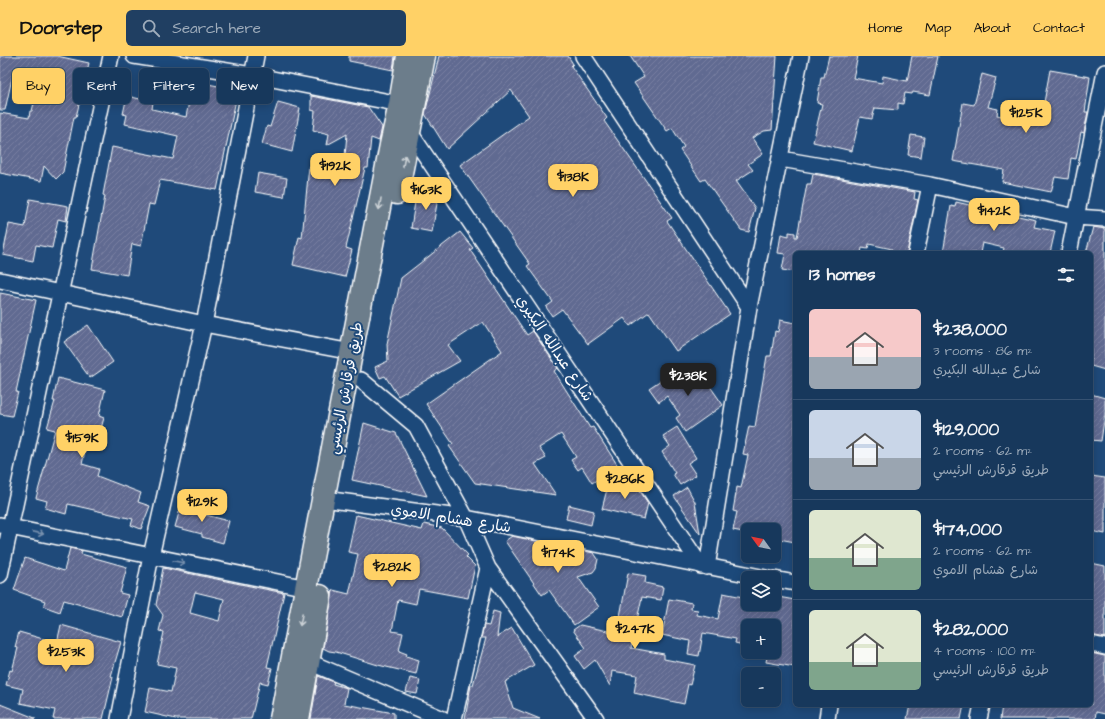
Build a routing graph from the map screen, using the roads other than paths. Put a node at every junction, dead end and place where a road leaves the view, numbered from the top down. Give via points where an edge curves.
1 (111, 56) edge
2 (134, 56) edge
3 (256, 56) edge
4 (408, 56) edge
5 (424, 56) edge
6 (583, 56) edge
7 (801, 56) edge
8 (253, 68) edge
9 (217, 69) edge
10 (1105, 72) edge
11 (273, 79) edge
12 (246, 104) edge
13 (400, 104) junction
14 (409, 131) junction
15 (781, 159) junction
16 (930, 185) junction
17 (1076, 217) junction
18 (1105, 219) edge
19 (916, 251) edge
20 (1069, 251) edge
21 (0, 280) edge
22 (60, 293) junction
23 (749, 307) junction
24 (204, 324) junction
25 (352, 352) junction
26 (361, 380) junction
27 (330, 500) junction
28 (466, 518) junction
29 (5, 526) edge
30 (151, 556) junction
31 (704, 566) junction
32 (488, 568) junction
33 (741, 573) edge
34 (0, 575) edge
35 (781, 580) edge
36 (793, 583) edge
37 (306, 588) junction
38 (1093, 644) edge
39 (1105, 647) edge
40 (309, 662) junction
41 (829, 707) edge
42 (982, 707) edge
43 (119, 719) edge
44 (281, 719) edge
45 (298, 719) edge
46 (443, 719) edge
47 (454, 719) edge
48 (596, 719) edge
49 (827, 719) edge
50 (979, 719) edge

1 - 22 street
2 - 9 street
3 - 8 street
4 - 13 main road, طريق قرقارش الرئيسي
5 - 14 main road, طريق قرقارش الرئيسي
6 - 23 street
7 - 15 street
10 - 17 street
11 - 13 street
12 - 24 street
13 -> 25 main road, طريق قرقارش الرئيسي
26 -> 14 main road, طريق قرقارش الرئيسي
14 - 31 street, شارع عبدالله البكيري
15 - 16 street
15 - 23 street
16 - 17 street
16 - 19 street
17 - 18 street
17 - 20 street
21 - 22 street
22 - 24 street
22 - 29 street
23 - 31 street
24 - 25 street
24 - 30 street
25 - 27 main road, طريق قرقارش الرئيسي
26 - 27 main road, طريق قرقارش الرئيسي
26 - 28 street via 416,426
27 - 28 street, شارع هشام الاموي
27 - 37 main road, طريق قرقارش الرئيسي
27 - 40 main road, طريق قرقارش الرئيسي
28 - 31 street, شارع هشام الاموي
28 - 32 street
29 -> 30 street
29 - 34 street
30 -> 37 street
30 - 43 street
31 - 33 street, شارع هشام الاموي
32 - 47 street
32 - 48 street
35 - 36 street
37 -> 44 main road, طريق قرقارش الرئيسي
38 - 39 street
40 - 45 main road, طريق قرقارش الرئيسي
40 - 46 street
41 - 49 street
42 - 50 street

